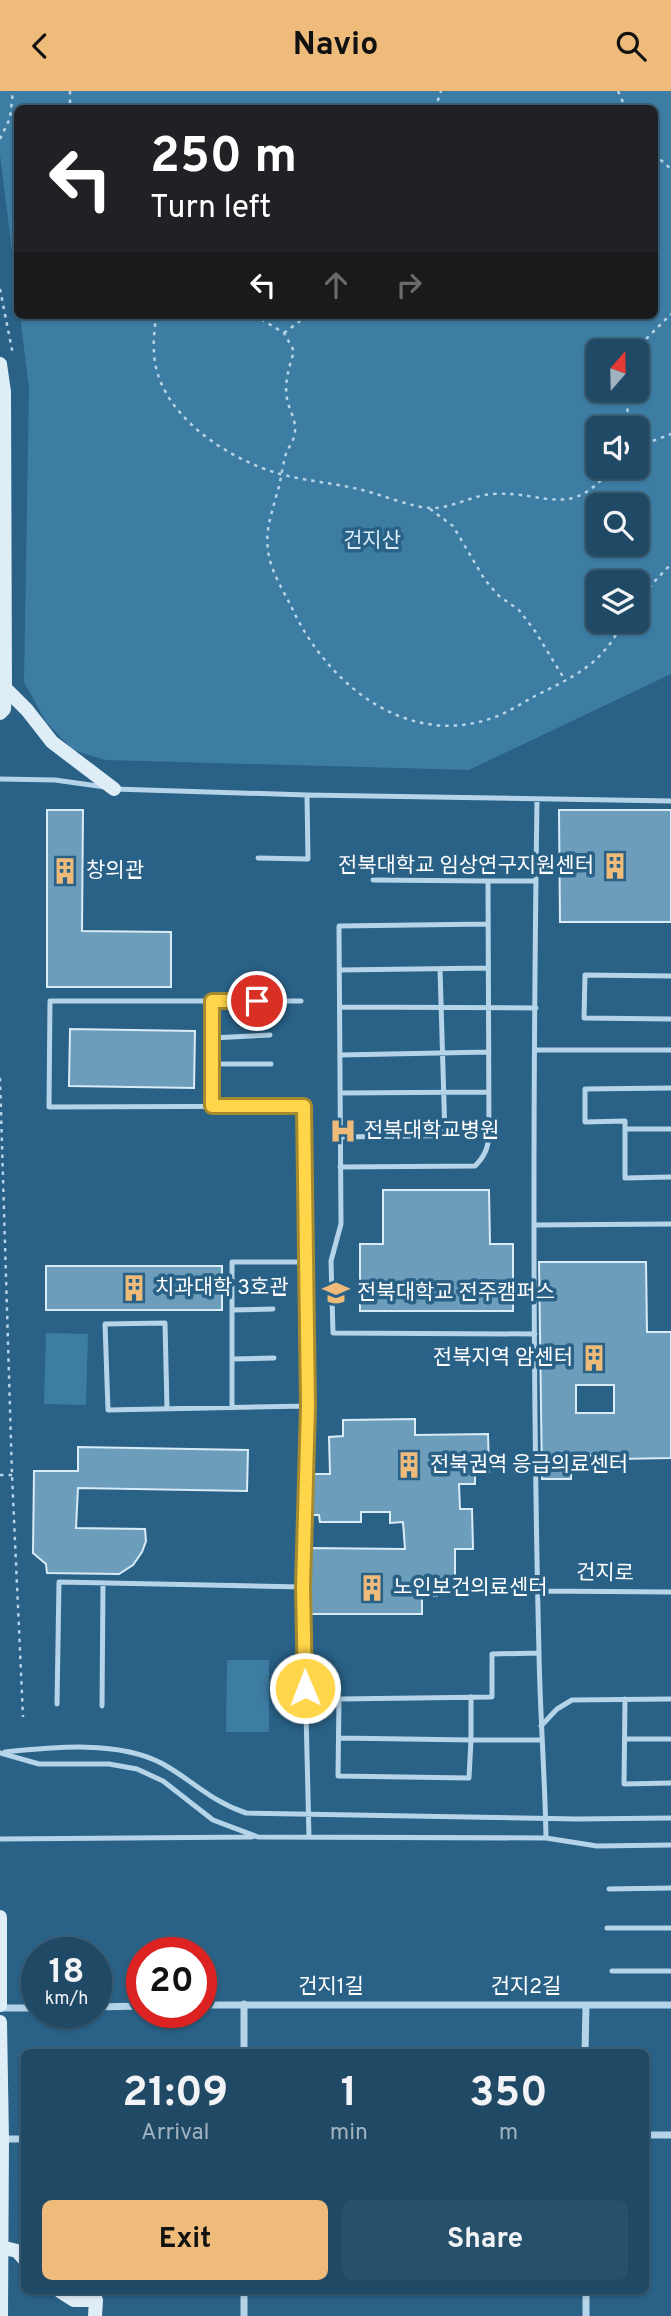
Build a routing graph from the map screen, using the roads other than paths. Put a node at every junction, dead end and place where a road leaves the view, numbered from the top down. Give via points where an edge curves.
1 (7, 365) edge
2 (5, 688) junction
3 (0, 713) edge
4 (0, 779) edge
5 (114, 789) junction
6 (307, 795) junction
7 (537, 799) junction
8 (671, 801) edge
9 (258, 858) dead end
10 (373, 880) dead end
11 (488, 881) junction
12 (536, 881) junction
13 (488, 925) junction
14 (488, 968) junction
15 (440, 969) junction
16 (340, 970) junction
17 (671, 976) edge
18 (301, 1000) dead end
19 (212, 1001) junction
20 (340, 1007) junction
21 (441, 1007) junction
22 (488, 1007) junction
23 (536, 1007) junction
24 (671, 1019) edge
25 (270, 1035) dead end
26 (212, 1038) junction
27 (536, 1050) junction
28 (671, 1050) edge
29 (489, 1052) junction
30 (442, 1053) junction
31 (340, 1055) junction
32 (271, 1064) dead end
33 (212, 1065) junction
34 (671, 1088) edge
35 (489, 1092) junction
36 (340, 1093) junction
37 (444, 1093) junction
38 (212, 1106) junction
39 (625, 1129) junction
40 (671, 1129) edge
41 (489, 1135) junction
42 (445, 1136) junction
43 (340, 1137) junction
44 (340, 1167) junction
45 (671, 1177) edge
46 (671, 1224) edge
47 (534, 1225) junction
48 (304, 1262) junction
49 (273, 1309) dead end
50 (232, 1310) junction
51 (536, 1334) junction
52 (274, 1358) dead end
53 (232, 1359) junction
54 (308, 1406) junction
55 (232, 1407) junction
56 (167, 1408) junction
57 (103, 1583) junction
58 (303, 1587) junction
59 (538, 1591) junction
60 (671, 1592) edge
61 (539, 1653) junction
62 (471, 1697) junction
63 (625, 1699) junction
64 (671, 1699) edge
65 (57, 1704) dead end
66 (102, 1706) dead end
67 (541, 1726) junction
68 (339, 1738) junction
69 (542, 1739) junction
70 (625, 1739) junction
71 (671, 1739) edge
72 (471, 1740) junction
73 (0, 1753) edge
74 (671, 1783) edge
75 (307, 1815) junction
76 (545, 1818) junction
77 (671, 1818) edge
78 (258, 1837) junction
79 (309, 1837) junction
80 (546, 1838) junction
81 (0, 1839) edge
82 (671, 1845) edge
83 (671, 1888) edge
84 (609, 1889) dead end
85 (0, 1917) edge
86 (671, 1927) edge
87 (607, 1928) dead end
88 (612, 1971) dead end
89 (671, 1971) edge
90 (244, 2004) junction
91 (217, 2005) edge
92 (418, 2005) joint
93 (586, 2005) junction
94 (671, 2005) edge
95 (0, 2007) edge
96 (21, 2008) edge
97 (0, 2022) edge
98 (244, 2049) edge
99 (586, 2049) edge
100 (649, 2135) edge
101 (671, 2135) edge
102 (1, 2138) edge
103 (21, 2139) edge
104 (1, 2247) edge
105 (21, 2256) edge
106 (65, 2294) edge
107 (244, 2294) edge
108 (586, 2294) edge
109 (1, 2316) edge
110 (95, 2316) edge
111 (244, 2316) edge
112 (586, 2316) edge

1 - 2 street
2 - 3 street
2 - 5 street via 52,743
4 - 5 lane via 55,780
5 - 6 lane
6 - 7 lane
6 - 9 lane via 308,859
7 - 8 lane
7 - 12 lane
10 - 11 lane
11 - 12 lane
11 - 13 lane
12 - 23 lane
13 - 14 lane
13 - 16 lane via 339,926
14 - 15 lane
14 - 22 lane
15 - 16 lane
15 - 21 lane
16 - 20 lane
17 - 24 lane via 584,975 584,1018
18 - 19 lane
19 - 26 lane
19 - 38 lane via 50,1001 49,1107
20 - 21 lane
20 - 31 lane
21 - 22 lane
21 - 30 lane
22 - 23 lane
22 - 29 lane
23 - 27 lane
25 - 26 lane
26 - 33 lane
27 - 28 lane
27 - 47 lane
29 - 30 lane
29 - 35 lane
30 - 31 lane
30 - 37 lane
31 - 36 lane
32 - 33 lane
33 - 38 lane
34 - 39 lane via 585,1089 586,1122 625,1121
35 - 37 lane
35 - 41 lane
36 - 37 lane
36 - 43 lane
37 - 42 lane
38 - 48 lane via 304,1106
39 - 40 lane
39 - 45 lane via 625,1178
41 - 42 lane
41 - 44 lane via 488,1147 475,1166
42 - 43 lane
43 - 44 lane
44 - 51 lane via 341,1224 331,1261 333,1333
46 - 47 lane
47 - 51 lane
48 - 50 lane via 232,1262
48 - 54 lane
49 - 50 lane
50 - 53 lane
51 - 59 lane
52 - 53 lane
53 - 55 lane
54 - 55 lane
54 - 58 lane
55 - 56 lane
56 - 56 lane via 108,1410 105,1324 165,1323
57 - 58 lane
57 - 65 lane via 59,1583
57 - 66 lane
58 - 75 lane
59 - 60 lane, 건지로
59 - 61 lane
61 - 62 lane via 492,1654 492,1697
61 - 67 lane
62 - 68 lane via 339,1699
62 - 72 lane
63 - 64 lane
63 - 67 lane via 572,1700
63 - 70 lane
67 - 69 lane
68 - 72 lane
68 - 72 lane via 338,1776 469,1778
69 - 72 lane
69 - 76 lane
70 - 71 lane
70 - 74 lane via 624,1784
73 - 75 lane via 94,1748 132,1751 162,1764 225,1806 246,1813
73 - 78 lane via 39,1764 108,1764 137,1769 163,1781 213,1820
75 - 76 lane
75 - 79 lane
76 - 77 lane
76 - 80 lane
78 - 79 lane
78 - 81 lane
79 - 80 lane
80 - 82 lane via 597,1846
83 - 84 lane
85 - 95 street
86 - 87 lane
88 - 89 lane
90 - 91 street, 건지1길
90 - 92 street, 건지1길
90 - 98 street
92 - 93 street, 건지2길
93 - 94 street
93 - 99 street, 건지2길
95 - 96 street
97 - 102 street
100 - 101 street
102 - 103 street
102 - 104 street
104 - 105 street
104 - 109 street
106 - 110 street via 74,2300 96,2300
107 - 111 street
108 - 112 street

